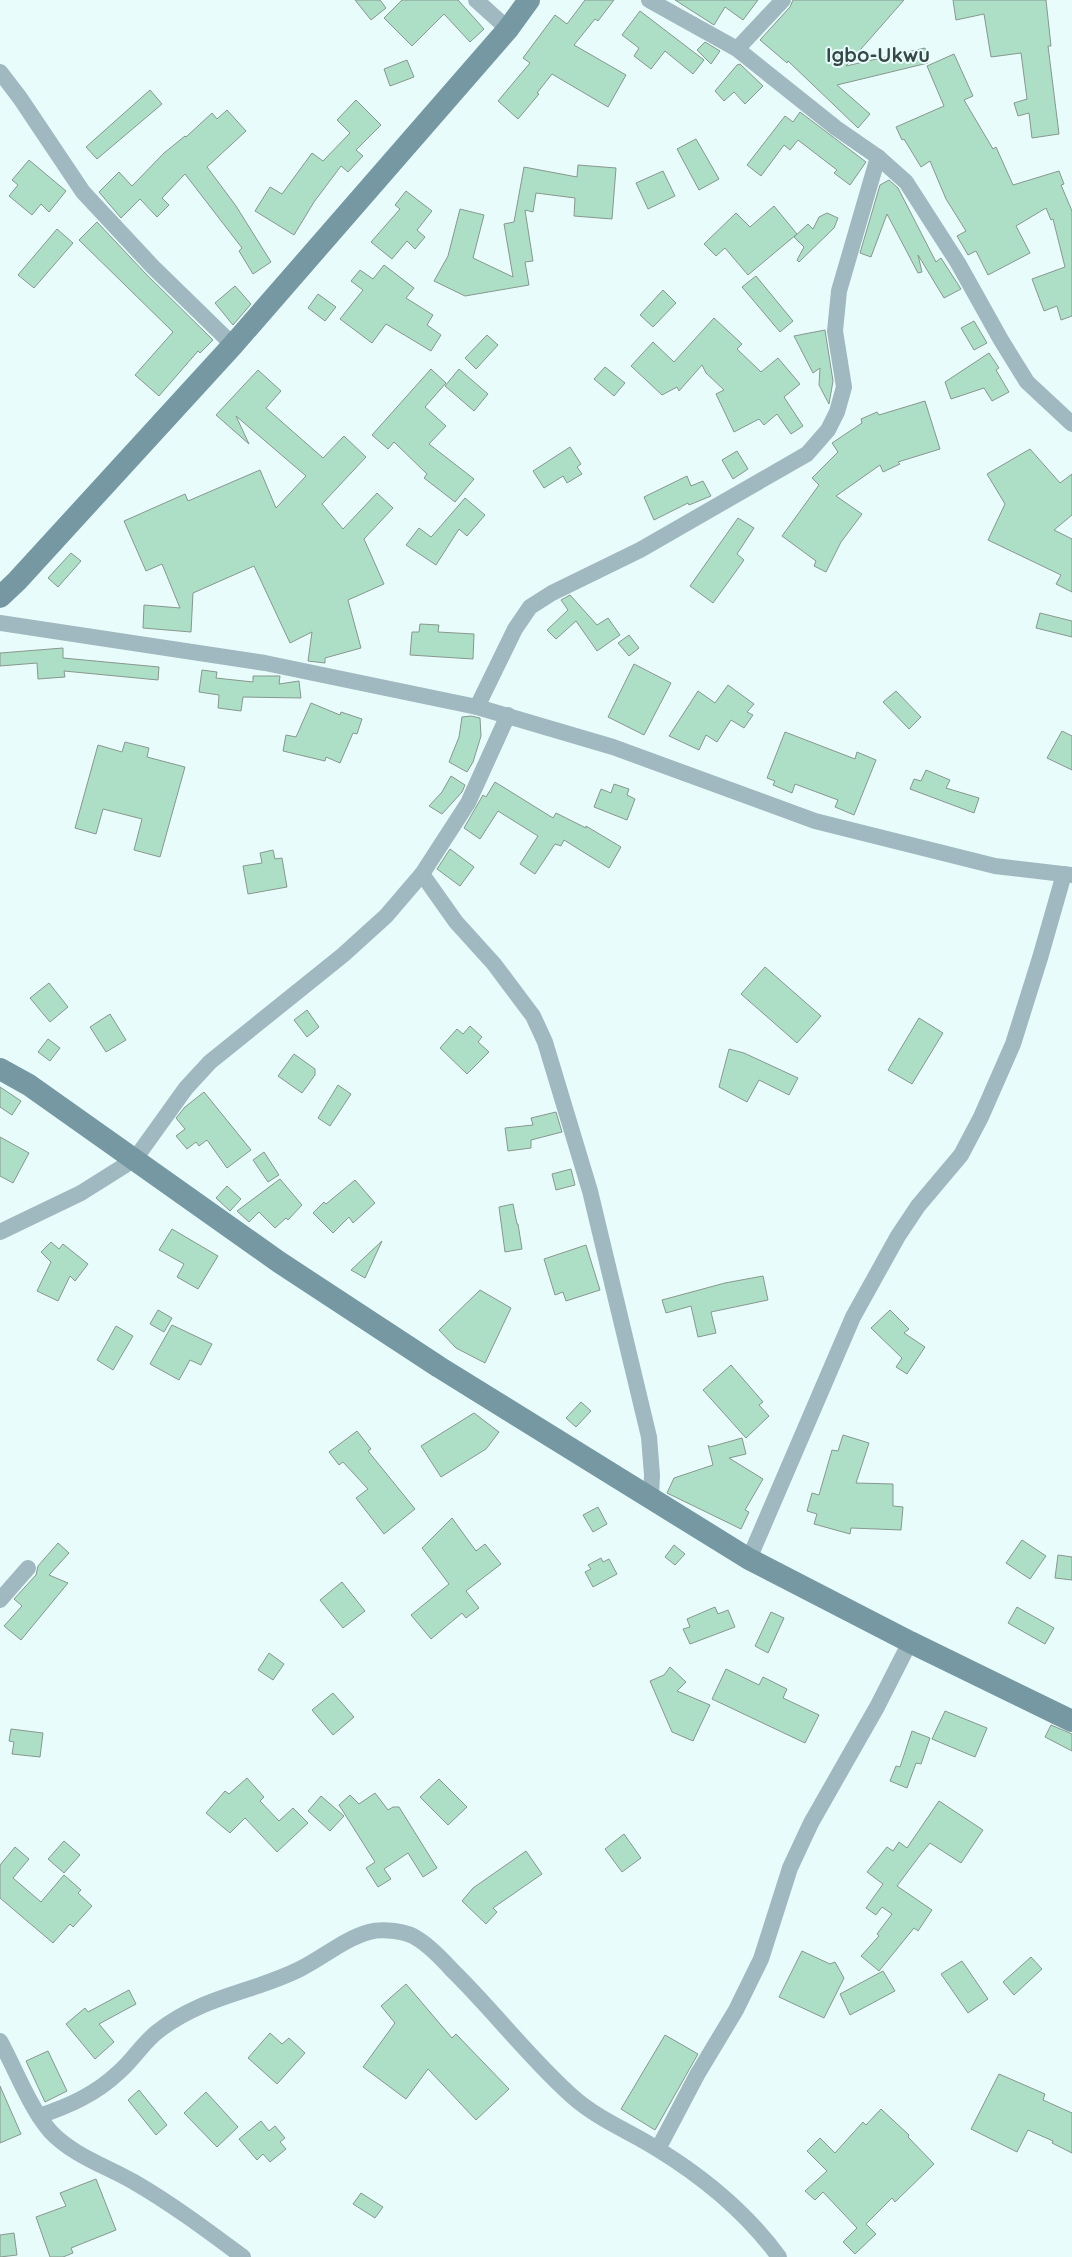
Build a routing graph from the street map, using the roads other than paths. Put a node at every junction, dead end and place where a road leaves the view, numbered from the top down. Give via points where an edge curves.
1 (476, 0) edge
2 (529, 0) edge
3 (649, 0) edge
4 (783, 0) edge
5 (508, 29) junction
6 (736, 49) junction
7 (0, 72) edge
8 (878, 157) junction
9 (233, 345) junction
10 (1072, 424) edge
11 (0, 597) edge
12 (0, 623) edge
13 (477, 707) junction
14 (508, 715) junction
15 (422, 874) junction
16 (1068, 875) edge
17 (0, 1069) edge
18 (136, 1159) junction
19 (0, 1232) edge
20 (651, 1497) junction
21 (749, 1558) junction
22 (28, 1568) dead end
23 (0, 1600) edge
24 (910, 1642) junction
25 (1072, 1721) edge
26 (0, 2041) edge
27 (39, 2116) junction
28 (658, 2149) junction
29 (244, 2257) edge
30 (778, 2257) edge

1 - 5 street
2 - 5 main road
3 - 6 street
4 - 6 street
5 - 9 main road
6 - 8 street
7 - 9 street via 83,192 153,267
8 - 10 street via 906,182 958,263 1027,382
8 - 13 street via 839,291 835,331 844,387 837,412 819,442 807,454 711,510 530,607 515,628
9 - 11 main road
12 - 13 street via 265,663
13 - 14 street
14 - 15 street via 468,803
14 - 16 street via 613,747 815,821 995,866
15 - 18 street via 386,916 343,955 210,1062 186,1088
15 - 20 street via 456,922 494,964 533,1016 545,1042 590,1191 649,1436
16 - 21 street via 1013,1044 981,1117 961,1156 918,1206 898,1236 853,1317
17 - 18 main road via 29,1085
18 - 19 street via 81,1193
18 - 20 main road via 279,1262 439,1367
20 - 21 main road
21 - 24 main road
22 - 23 street
24 - 25 main road
24 - 28 street via 811,1823 790,1868 761,1959
26 - 27 street
27 - 28 street via 68,2107 95,2091 119,2072 157,2032 195,2008 300,1969 370,1931 390,1930 417,1937 478,1994 574,2098 601,2118
27 - 29 street via 50,2131 78,2154 134,2182
28 - 30 street via 732,2202

